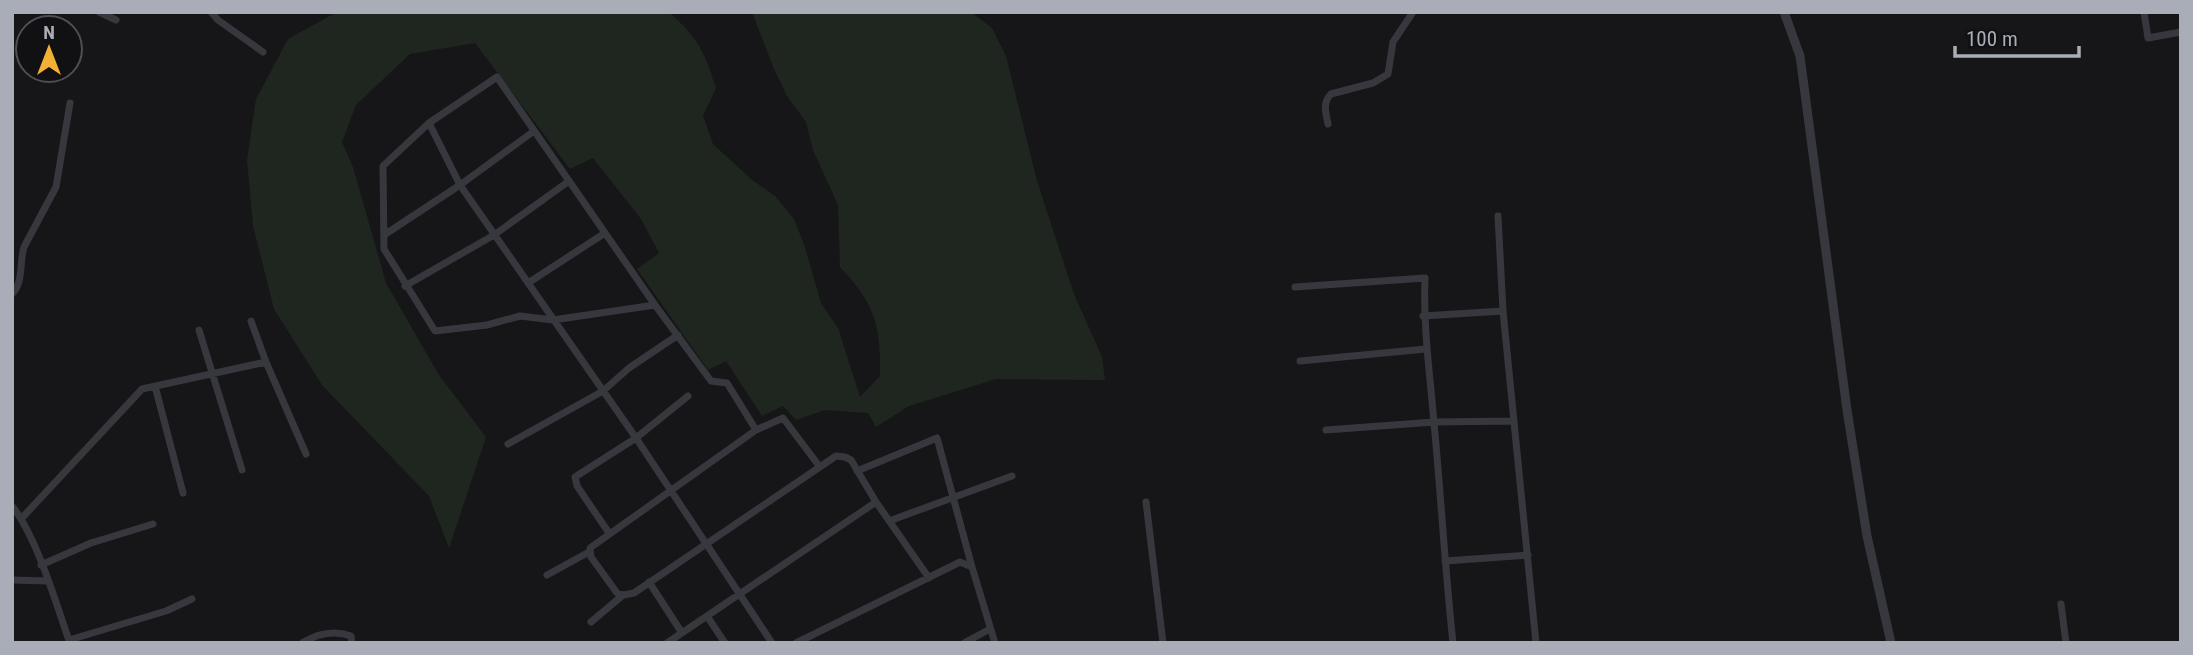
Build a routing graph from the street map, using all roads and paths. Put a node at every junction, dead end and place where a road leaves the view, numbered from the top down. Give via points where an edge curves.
1 (99, 12) edge
2 (211, 12) edge
3 (1413, 12) edge
4 (1784, 12) edge
5 (2144, 12) edge
6 (116, 20) dead end
7 (2181, 32) edge
8 (263, 52) dead end
9 (70, 103) dead end
10 (429, 123) junction
11 (1328, 124) dead end
12 (534, 131) junction
13 (569, 180) junction
14 (460, 185) junction
15 (1497, 216) dead end
16 (605, 233) junction
17 (384, 235) junction
18 (494, 235) junction
19 (528, 283) junction
20 (405, 286) junction
21 (1295, 287) dead end
22 (12, 294) edge
23 (656, 305) junction
24 (1503, 311) junction
25 (1423, 316) junction
26 (553, 320) junction
27 (251, 321) dead end
28 (199, 330) dead end
29 (678, 335) junction
30 (1426, 349) junction
31 (1300, 361) dead end
32 (266, 362) junction
33 (211, 374) junction
34 (155, 386) junction
35 (603, 391) junction
36 (688, 396) dead end
37 (1513, 421) junction
38 (1434, 422) junction
39 (756, 430) junction
40 (1326, 430) dead end
41 (636, 438) junction
42 (508, 444) dead end
43 (306, 454) dead end
44 (820, 467) junction
45 (242, 470) dead end
46 (857, 471) junction
47 (1012, 476) dead end
48 (671, 492) junction
49 (183, 493) dead end
50 (953, 498) junction
51 (876, 502) junction
52 (1146, 502) dead end
53 (12, 506) edge
54 (21, 520) junction
55 (890, 521) junction
56 (153, 524) dead end
57 (609, 533) junction
58 (707, 543) junction
59 (589, 552) junction
60 (1528, 555) junction
61 (1445, 561) junction
62 (41, 565) junction
63 (972, 567) junction
64 (547, 575) dead end
65 (929, 578) junction
66 (12, 580) edge
67 (47, 581) junction
68 (649, 582) junction
69 (624, 595) junction
70 (739, 595) junction
71 (192, 599) dead end
72 (2062, 604) dead end
73 (707, 616) junction
74 (591, 622) dead end
75 (990, 629) junction
76 (682, 633) junction
77 (69, 642) edge
78 (302, 643) edge
79 (352, 643) edge
80 (667, 643) edge
81 (725, 643) edge
82 (772, 643) edge
83 (796, 643) edge
84 (964, 643) edge
85 (995, 643) edge
86 (1163, 643) edge
87 (1453, 643) edge
88 (1536, 643) edge
89 (1891, 643) edge
90 (2066, 643) edge

1 - 6 street
2 - 8 street
3 - 11 street via 1394,42 1388,74 1326,98
4 - 89 street via 1800,56 1846,410
5 - 7 street via 2148,38
9 - 22 street via 56,187 24,247 19,285
10 - 12 street via 497,77
10 - 14 street
10 - 17 street via 383,166
12 - 13 street
12 - 14 street
13 - 16 street
13 - 18 street
14 - 17 street
14 - 18 street
15 - 24 street
16 - 19 street
16 - 23 street
17 - 20 street via 384,249
18 - 19 street
18 - 20 street
19 - 26 street
20 - 26 street via 435,331 520,316
21 - 25 street via 1425,278
23 - 26 street
23 - 29 street
24 - 25 street
24 - 37 street
25 - 30 street
26 - 35 street
27 - 32 street
28 - 33 street
29 - 35 street
29 - 39 street via 711,381 727,383
30 - 31 street
30 - 38 street
32 - 33 street
32 - 43 street
33 - 34 street
33 - 45 street
34 - 49 street
34 - 54 street via 142,389
35 - 41 street
35 - 42 street
36 - 41 street
37 - 38 street
37 - 60 street
38 - 40 street
38 - 61 street
39 - 44 street via 783,418
39 - 48 street
41 - 48 street
41 - 57 street via 575,477
44 - 46 street via 836,456 851,460
44 - 58 street
46 - 50 street via 937,438
46 - 51 street
47 - 50 street
48 - 57 street
48 - 58 street
50 - 55 street
50 - 63 street
51 - 55 street
51 - 70 street
52 - 86 street
53 - 54 street
54 - 62 street
55 - 65 street
56 - 62 street
57 - 59 street
58 - 68 street
58 - 70 street
59 - 64 street
59 - 69 street via 617,593
60 - 61 street
60 - 88 street
61 - 87 street
62 - 67 street
63 - 65 street via 960,562
63 - 75 street
65 - 83 street
66 - 67 street
67 - 77 street
68 - 69 street
68 - 76 street
69 - 74 street
70 - 73 street
70 - 82 street
71 - 77 street
72 - 90 street
73 - 76 street
73 - 81 street
75 - 84 street
75 - 85 street
76 - 80 street
78 - 79 street via 313,636 341,632 351,636

